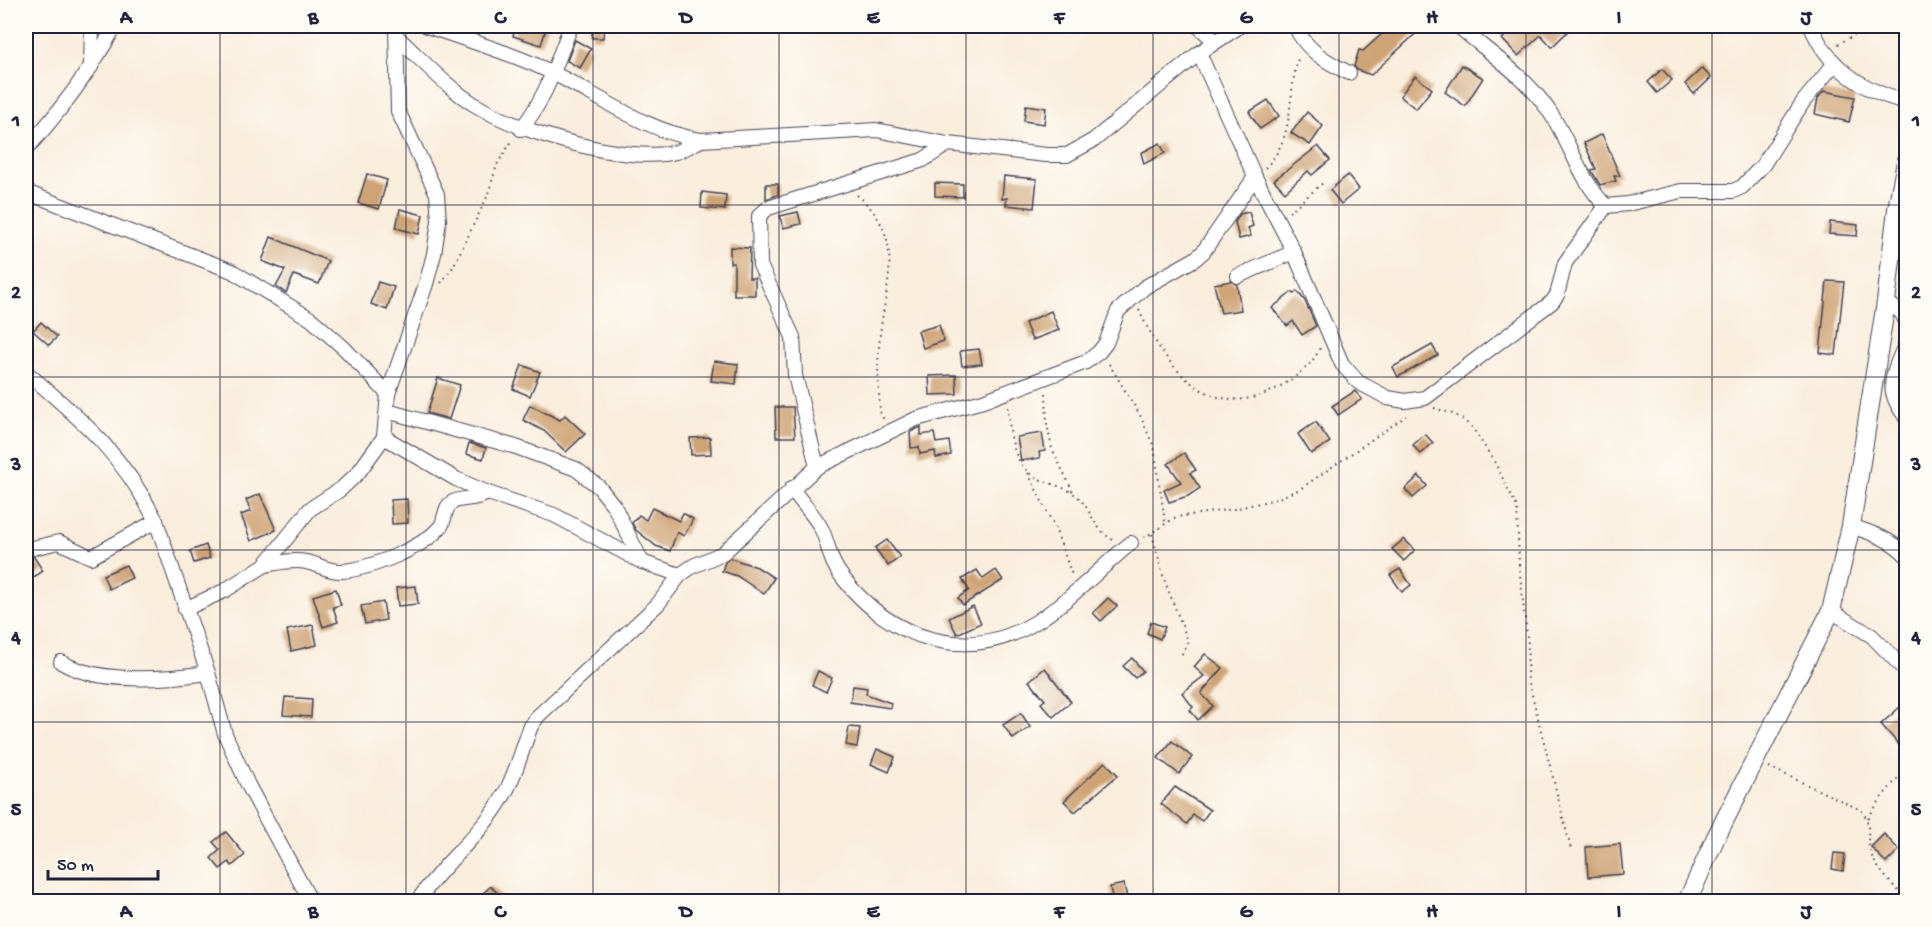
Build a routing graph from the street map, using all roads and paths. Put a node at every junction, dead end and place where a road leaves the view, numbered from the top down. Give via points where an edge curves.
1 (92, 26) edge
2 (115, 26) edge
3 (427, 26) edge
4 (570, 26) edge
5 (1198, 26) edge
6 (1240, 26) edge
7 (1295, 26) edge
8 (1458, 26) edge
9 (1811, 26) edge
10 (1872, 26) edge
11 (397, 31) edge
12 (1215, 41) junction
13 (1304, 42) junction
14 (1199, 53) junction
15 (1831, 58) junction
16 (91, 67) junction
17 (553, 73) junction
18 (1349, 73) dead end
19 (1906, 102) edge
20 (521, 129) junction
21 (701, 140) junction
22 (948, 144) junction
23 (26, 149) edge
24 (1906, 162) edge
25 (1256, 177) junction
26 (1324, 182) dead end
27 (839, 187) junction
28 (26, 192) edge
29 (1606, 206) junction
30 (1278, 221) junction
31 (1294, 252) junction
32 (1238, 276) dead end
33 (441, 284) dead end
34 (1132, 297) junction
35 (1886, 302) junction
36 (1906, 321) edge
37 (1329, 331) junction
38 (1906, 344) edge
39 (1099, 352) junction
40 (26, 372) edge
41 (1042, 378) junction
42 (1007, 393) junction
43 (388, 394) junction
44 (1422, 401) junction
45 (387, 411) junction
46 (1906, 417) edge
47 (890, 431) junction
48 (384, 436) junction
49 (817, 467) junction
50 (1027, 472) junction
51 (792, 488) junction
52 (488, 493) junction
53 (1074, 494) junction
54 (156, 521) junction
55 (1165, 523) junction
56 (1851, 526) junction
57 (1152, 534) junction
58 (1131, 543) junction
59 (33, 548) dead end
60 (1906, 555) edge
61 (642, 562) junction
62 (265, 565) junction
63 (680, 575) junction
64 (1078, 592) junction
65 (185, 609) junction
66 (1831, 610) junction
67 (1180, 658) dead end
68 (61, 662) dead end
69 (1906, 671) edge
70 (208, 673) junction
71 (1756, 759) junction
72 (1906, 768) edge
73 (1868, 818) junction
74 (1571, 849) dead end
75 (1906, 900) edge
76 (311, 902) edge
77 (417, 902) edge
78 (1687, 902) edge

1 - 16 street
2 - 16 street
3 - 17 street
4 - 17 street
5 - 12 street
6 - 12 street
7 - 13 street
8 - 29 street via 1531,87 1570,144 1591,189
9 - 15 street
10 - 15 path via 1851,35
11 - 20 street via 458,93
11 - 43 street via 398,111 437,194 439,221 426,284
12 - 14 street
13 - 18 street via 1323,59
13 - 25 path via 1290,87 1288,128 1278,153
14 - 22 street via 1122,119 1067,155
14 - 25 street
15 - 19 street via 1862,86
15 - 29 street via 1763,165 1742,187 1733,191 1680,191
16 - 23 street via 56,117
17 - 20 street
17 - 21 street via 638,119
20 - 21 street via 596,148 638,153 676,152
20 - 33 path via 501,158 485,202
21 - 22 street via 861,129 891,131
22 - 27 street via 923,160
24 - 35 street
25 - 30 street
25 - 34 street via 1203,252
26 - 30 path
27 - 47 path via 868,204 887,237 891,260 879,345 879,388 880,412
27 - 49 street via 768,208 758,219 760,265 793,337 795,375
28 - 43 street via 232,271 311,320
29 - 44 street via 1565,263 1552,302
30 - 31 street
31 - 32 street
31 - 37 street
34 - 37 path via 1176,370 1199,390 1227,400 1255,399 1285,384 1310,364
34 - 39 street via 1118,311
35 - 36 street via 1901,312
35 - 56 street
37 - 44 street via 1342,364 1358,382 1388,398
38 - 46 street via 1893,373 1892,391
39 - 41 street via 1086,362
39 - 55 path via 1147,429 1158,468
40 - 54 street via 106,444 131,475
41 - 42 street
41 - 53 path via 1052,449
42 - 47 street via 916,419
42 - 50 path via 1015,454
43 - 45 street
44 - 55 path via 1396,425 1300,489 1276,499 1188,514
44 - 74 path via 1456,415 1472,427 1517,507 1527,675
45 - 48 street
45 - 61 street via 516,447 576,469 599,487 614,506
47 - 49 street
48 - 52 street via 424,462
48 - 62 street via 358,473 300,519
49 - 51 street
50 - 53 path
50 - 64 path
51 - 63 street via 723,553
51 - 64 street via 820,527 828,554 844,579 886,618 911,633 957,644 986,640 1035,622
52 - 61 street via 554,515
52 - 62 street via 475,500 454,501 448,506 441,526 415,547 394,556 341,571 307,562
53 - 58 path via 1103,533 1116,541
54 - 59 street via 91,557 59,542
54 - 65 street
55 - 57 path
56 - 60 street via 1897,545
56 - 66 street
57 - 58 path
57 - 67 path via 1188,641
58 - 64 street
61 - 63 street
62 - 65 street via 224,591
63 - 77 street via 658,604 538,716 505,795
65 - 70 street
66 - 69 street via 1872,636
66 - 71 street
68 - 70 street via 81,672 108,675 158,678
70 - 76 street via 225,734
71 - 73 path via 1861,810
71 - 78 street
72 - 73 path
73 - 75 path via 1870,853

